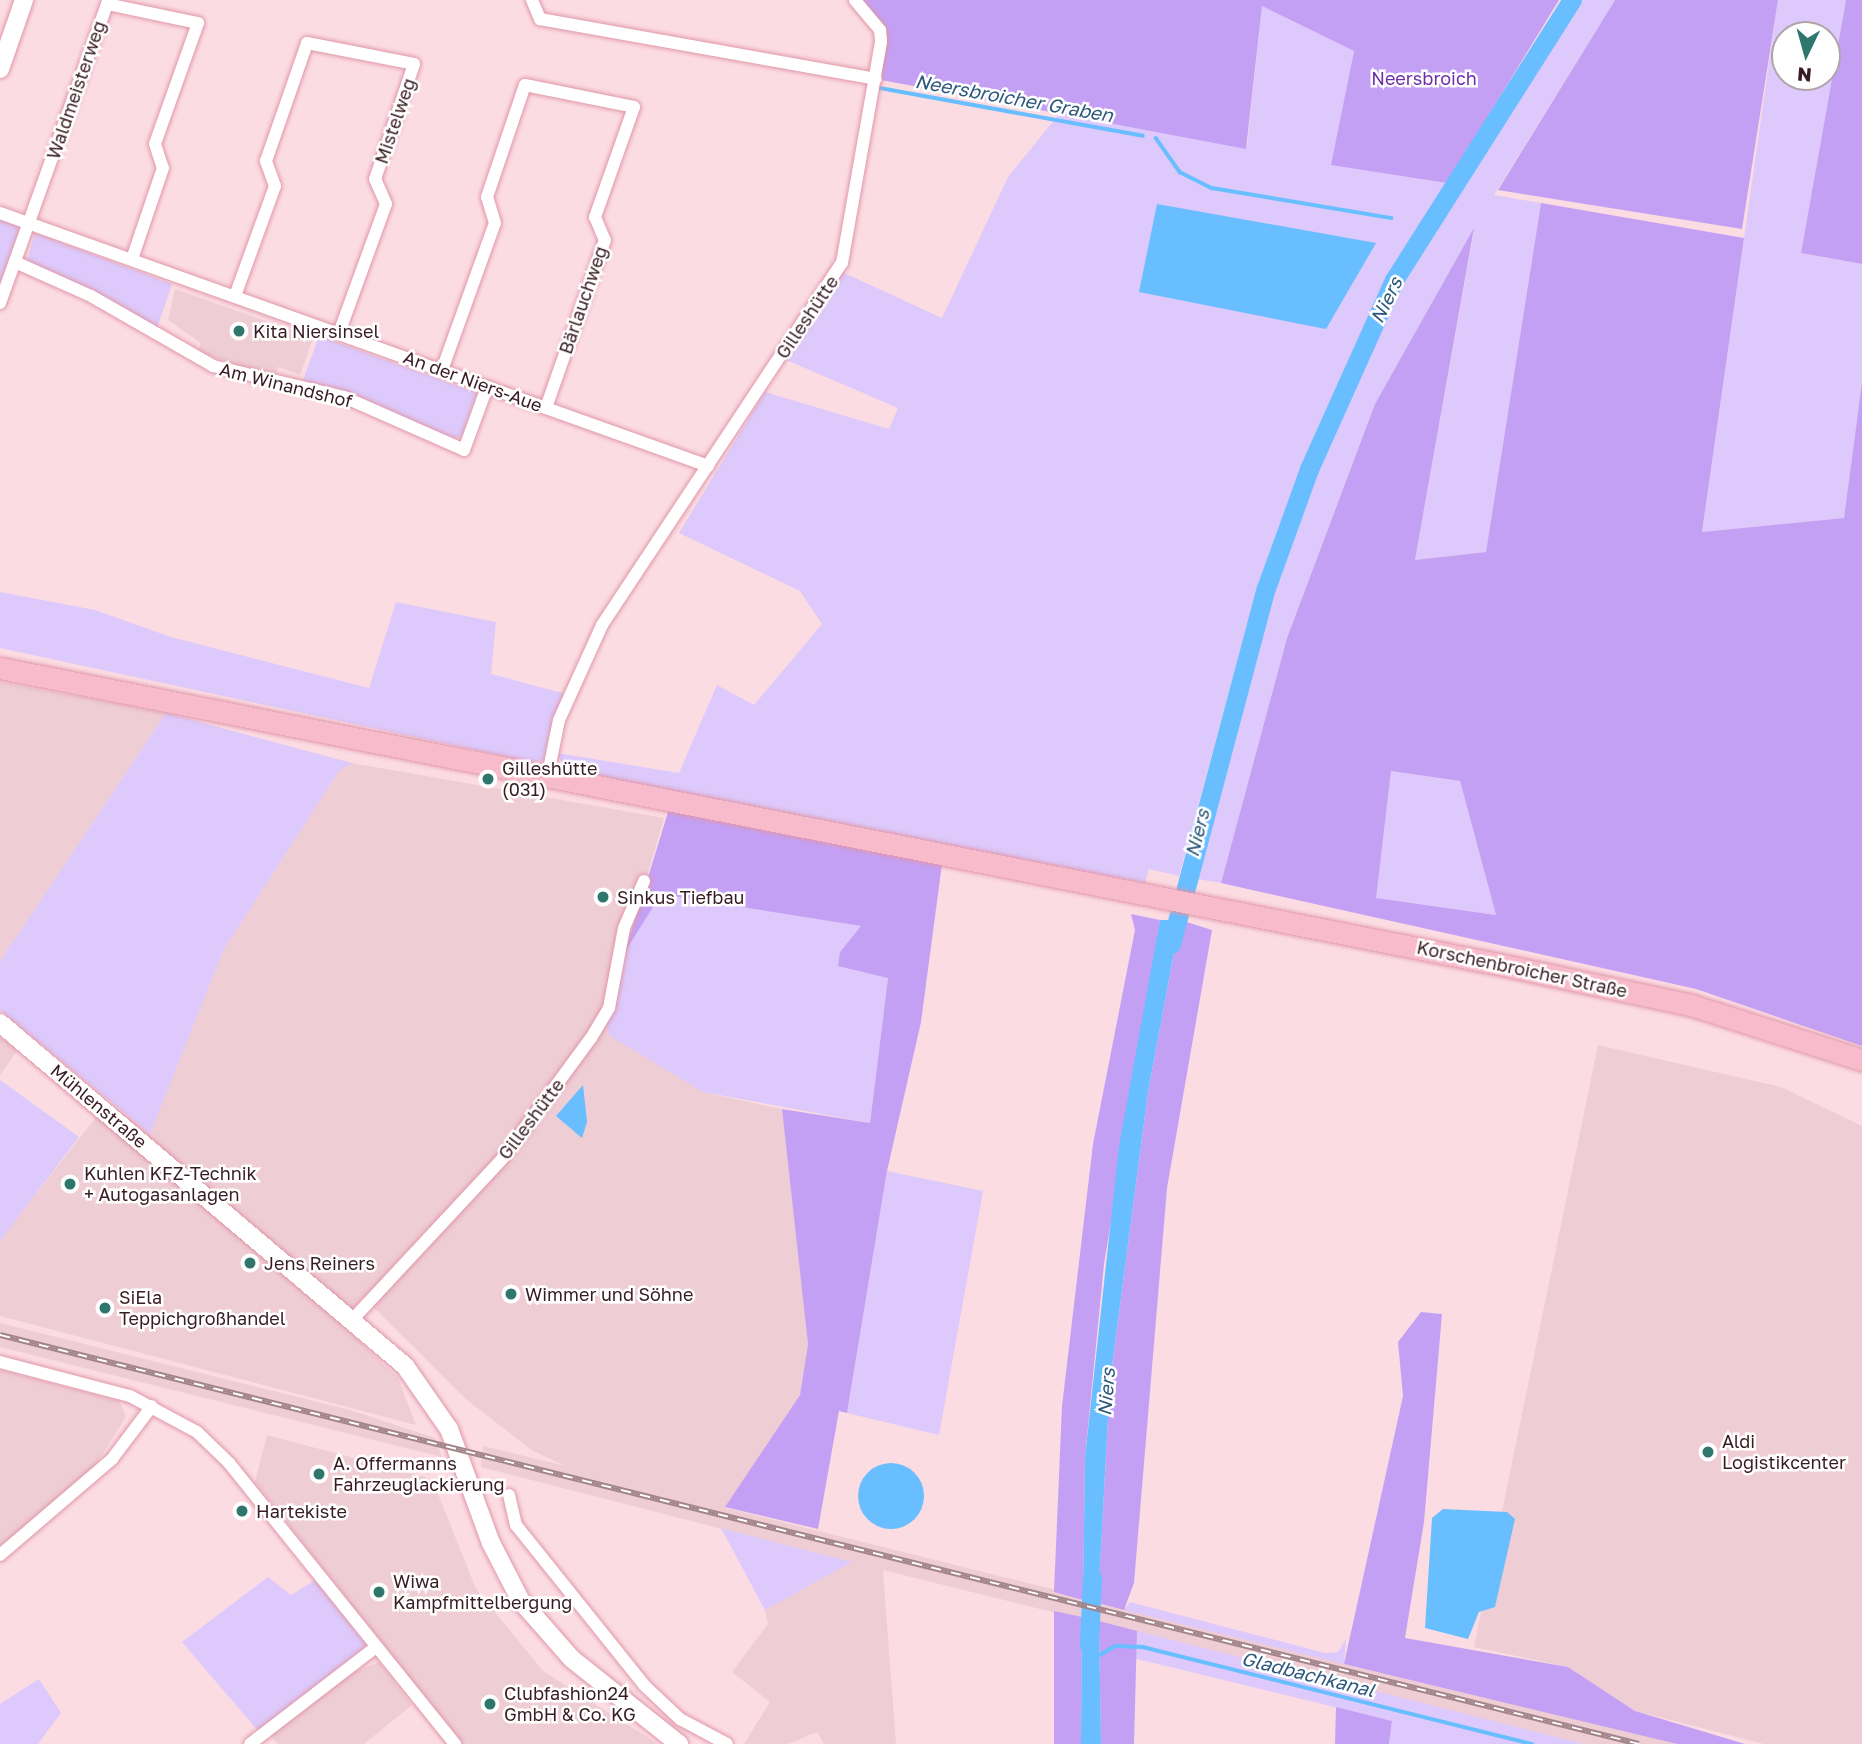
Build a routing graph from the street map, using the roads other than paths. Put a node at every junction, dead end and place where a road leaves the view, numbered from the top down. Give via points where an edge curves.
1 (24, 0) edge
2 (532, 0) edge
3 (855, 0) edge
4 (0, 69) edge
5 (876, 79) junction
6 (0, 212) edge
7 (29, 222) junction
8 (132, 259) junction
9 (15, 262) junction
10 (235, 296) junction
11 (0, 303) edge
12 (339, 333) junction
13 (442, 370) junction
14 (487, 387) junction
15 (546, 408) junction
16 (708, 466) junction
17 (0, 668) edge
18 (548, 774) junction
19 (643, 881) dead end
20 (0, 1023) edge
21 (1862, 1060) edge
22 (353, 1319) junction
23 (0, 1362) edge
24 (152, 1406) junction
25 (509, 1495) dead end
26 (0, 1555) edge
27 (376, 1647) junction
28 (250, 1744) edge
29 (455, 1744) edge
30 (679, 1744) edge
31 (727, 1744) edge

1 - 4 street
2 - 5 street via 540,19
3 - 5 street, Gilleshütte via 880,30
5 - 16 street, Gilleshütte via 842,263
6 - 7 street, An der Niers-Aue
7 - 8 street, An der Niers-Aue
7 - 8 street, Waldmeisterweg via 107,4 198,23 155,144 163,168
7 - 9 street
8 - 10 street, An der Niers-Aue
9 - 11 street
9 - 14 street, Am Winandshof via 91,296 213,366 344,397 464,450
10 - 12 street, An der Niers-Aue
10 - 12 street, Mistelweg via 275,186 266,161 307,43 414,64 375,180 386,204
12 - 13 street, An der Niers-Aue
13 - 14 street, An der Niers-Aue
13 - 15 street, Bärlauchweg via 495,223 487,197 525,85 634,107 595,217 605,240
14 - 15 street, An der Niers-Aue
15 - 16 street, An der Niers-Aue
16 - 18 street, Gilleshütte via 598,632 559,720
17 - 18 main road, Korschenbroicher Straße
18 - 21 main road, Korschenbroicher Straße via 1691,1005
19 - 22 street, Gilleshütte via 624,928 609,1009 591,1038 502,1159
20 - 22 street, Mühlenstraße
22 - 30 street, Mühlenstraße via 405,1366 443,1417 500,1563 521,1601 572,1660
23 - 24 street
24 - 26 street via 112,1459
24 - 27 street via 218,1450
25 - 31 street via 516,1525 644,1685 680,1719
27 - 28 street
27 - 29 street

